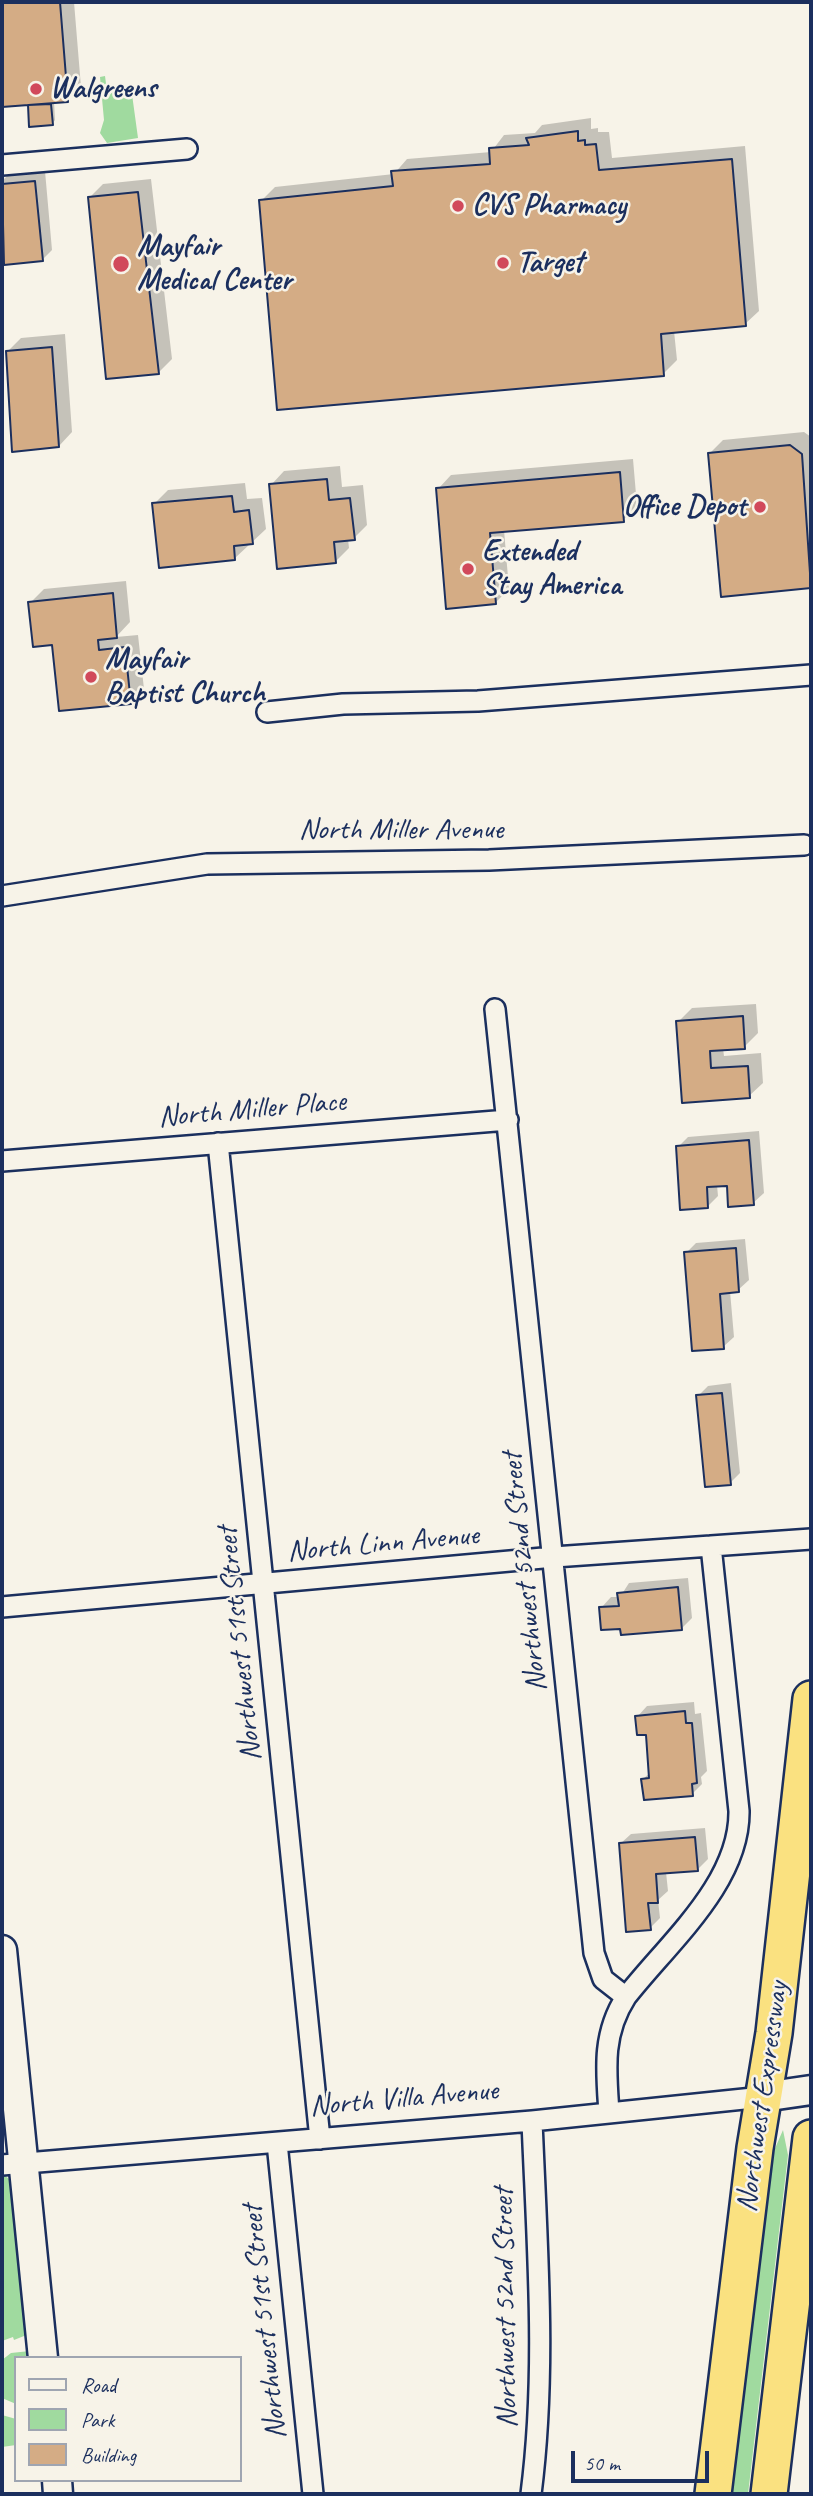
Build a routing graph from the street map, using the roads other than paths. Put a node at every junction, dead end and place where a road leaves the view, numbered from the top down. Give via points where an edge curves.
1 (187, 149) dead end
2 (2, 165) edge
3 (811, 675) edge
4 (267, 712) dead end
5 (804, 845) dead end
6 (2, 896) edge
7 (495, 1009) dead end
8 (508, 1120) junction
9 (218, 1143) junction
10 (2, 1161) edge
11 (811, 1539) edge
12 (711, 1546) junction
13 (554, 1558) junction
14 (264, 1585) junction
15 (2, 1607) edge
16 (811, 1699) edge
17 (2, 1950) edge
18 (626, 1997) junction
19 (811, 2090) edge
20 (763, 2097) junction
21 (610, 2112) junction
22 (532, 2121) junction
23 (811, 2138) edge
24 (320, 2139) junction
25 (277, 2143) junction
26 (12, 2164) edge
27 (43, 2356) edge
28 (313, 2494) edge
29 (531, 2494) edge
30 (713, 2494) edge
31 (769, 2494) edge

1 - 2 street
3 - 4 street
5 - 6 street, North Miller Avenue via 489,860 207,864
7 - 8 street, Northwest 52nd Street
8 - 9 street, North Miller Place
8 - 13 street, Northwest 52nd Street
9 - 10 street, North Miller Place
9 - 14 street, Northwest 51st Street
11 - 12 street, North Linn Avenue
12 - 13 street, North Linn Avenue
12 - 18 street via 739,1811 736,1843 721,1879
13 - 14 street, North Linn Avenue
13 - 18 street, Northwest 52nd Street via 594,1953 603,1979
14 - 15 street, North Linn Avenue
14 - 24 street, Northwest 51st Street
16 - 20 highway, Northwest Expressway
17 - 26 street
18 - 21 street via 608,2039
19 - 20 street, North Villa Avenue
20 - 21 street, North Villa Avenue
20 - 30 highway, Northwest Expressway
21 - 22 street, North Villa Avenue
22 - 24 street, North Villa Avenue
22 - 29 street, Northwest 52nd Street via 542,2351 540,2425
23 - 31 highway, Northwest Expressway
24 - 25 street, North Villa Avenue
25 - 26 street, North Villa Avenue
25 - 28 street, Northwest 51st Street
26 - 27 street

